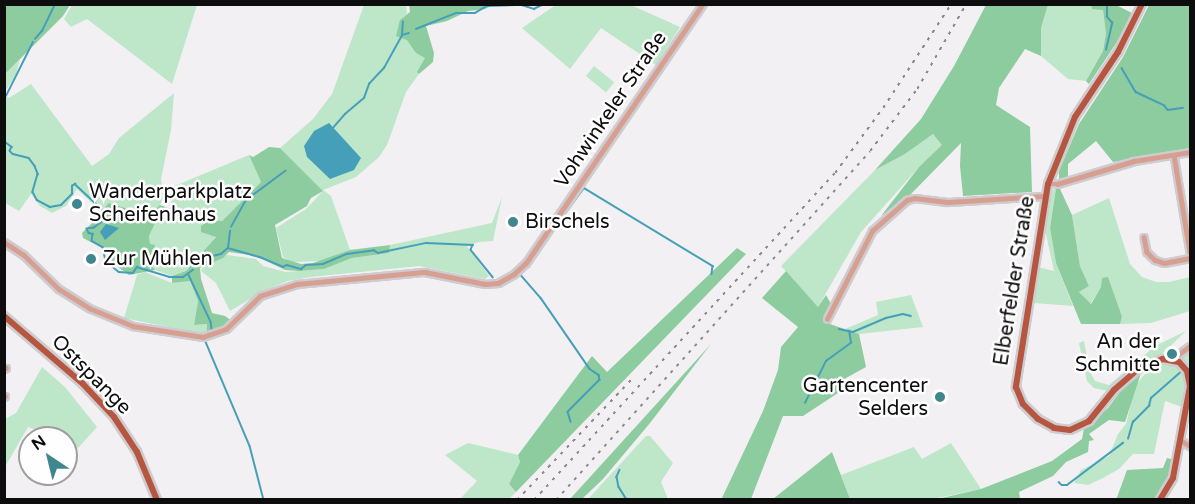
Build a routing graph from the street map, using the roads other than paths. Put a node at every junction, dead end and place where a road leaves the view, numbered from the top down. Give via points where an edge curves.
1 (703, 4) edge
2 (1142, 4) edge
3 (1191, 152) edge
4 (1174, 155) junction
5 (1048, 184) junction
6 (1045, 196) junction
7 (1144, 237) dead end
8 (4, 242) edge
9 (1191, 252) edge
10 (1191, 258) edge
11 (4, 316) edge
12 (827, 319) dead end
13 (1191, 346) edge
14 (1172, 359) junction
15 (1180, 440) junction
16 (1191, 446) edge
17 (157, 500) edge
18 (1161, 500) edge

1 - 8 street, Vohwinkeler Straße via 526,263 498,283 425,272 307,282 266,293 251,302 226,329 203,337 133,326 89,308 59,289 24,255
2 - 5 main road via 1118,52 1075,117
3 - 4 street
4 - 5 street via 1134,161
4 - 9 street
5 - 6 main road, Elberfelder Straße
6 - 12 street via 947,202 907,200 872,231
6 - 14 main road, Elberfelder Straße via 1016,381 1023,405 1046,424 1064,430 1076,428 1089,421 1132,374 1146,365
7 - 10 street via 1147,252 1155,260 1164,263
11 - 17 main road, Ostspange via 83,384 114,417 143,464
13 - 14 street
14 - 15 main road via 1183,365 1189,377
15 - 16 street
15 - 18 main road via 1173,478

